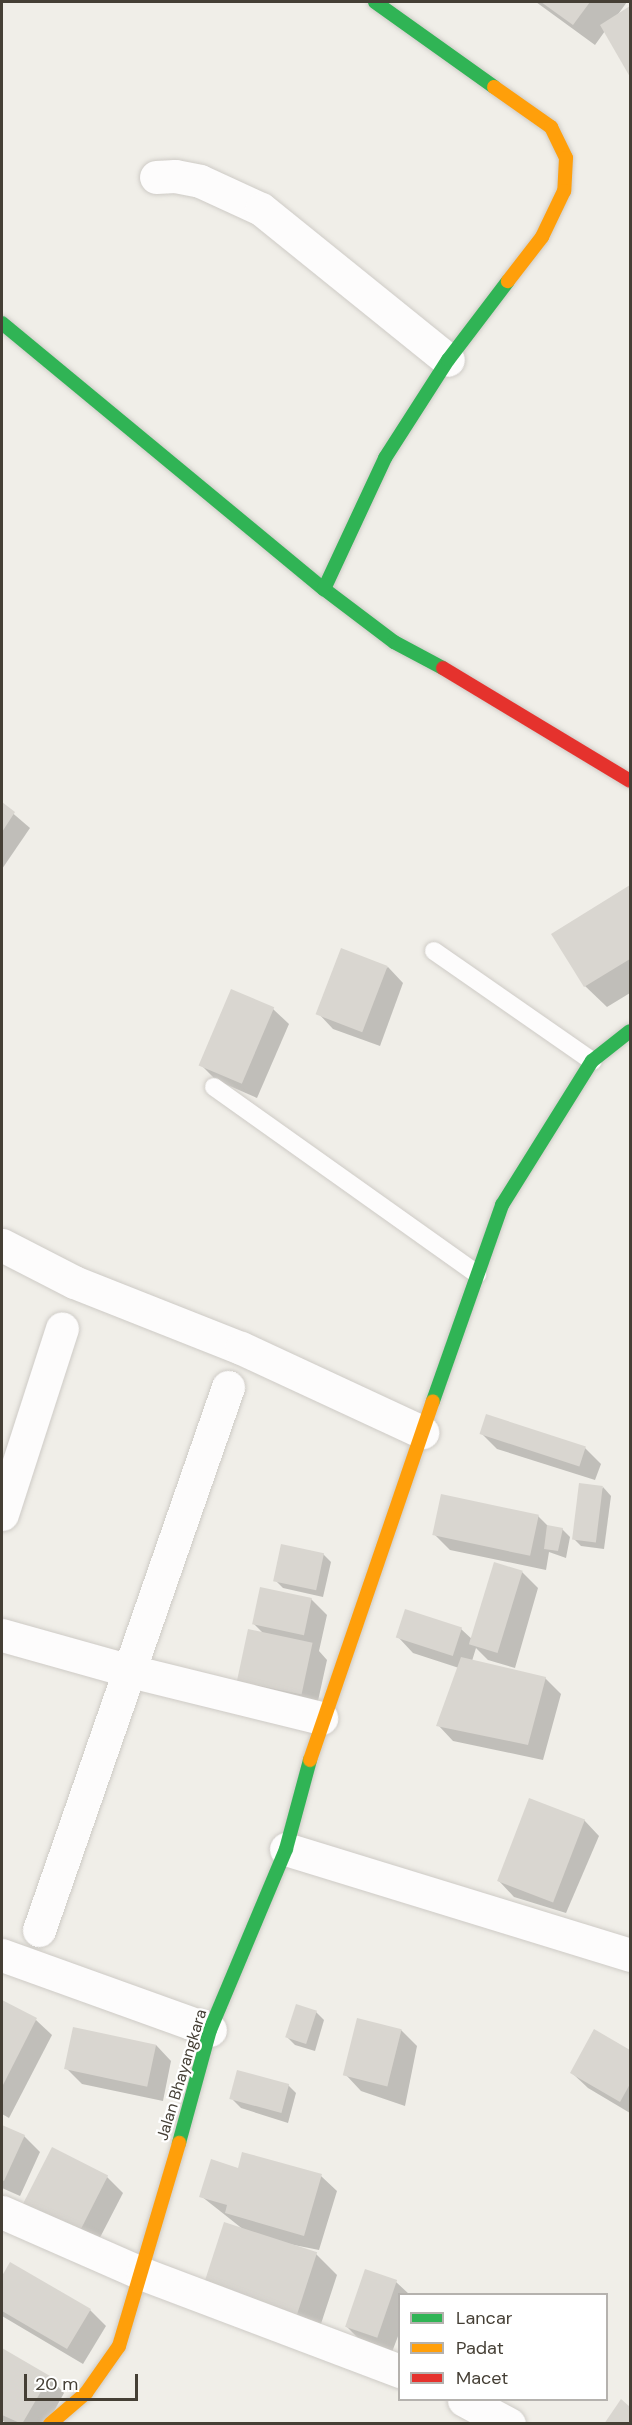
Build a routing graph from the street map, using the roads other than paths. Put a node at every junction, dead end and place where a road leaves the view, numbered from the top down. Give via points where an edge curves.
1 (375, 2) edge
2 (156, 177) dead end
3 (2, 323) edge
4 (448, 360) junction
5 (324, 589) junction
6 (630, 781) edge
7 (434, 951) dead end
8 (630, 1031) edge
9 (592, 1061) junction
10 (214, 1088) dead end
11 (2, 1245) edge
12 (477, 1274) junction
13 (63, 1328) dead end
14 (228, 1388) dead end
15 (422, 1432) junction
16 (2, 1514) edge
17 (2, 1635) edge
18 (130, 1671) junction
19 (321, 1718) junction
20 (286, 1849) junction
21 (39, 1930) dead end
22 (2, 1954) edge
23 (630, 1955) edge
24 (210, 2030) junction
25 (2, 2212) edge
26 (143, 2274) junction
27 (398, 2370) edge
28 (466, 2401) edge
29 (50, 2424) edge
30 (509, 2424) edge

1 - 4 street via 551,128 567,158 564,191 542,237
2 - 4 street via 200,181 261,209
3 - 5 street
4 - 5 street via 385,458
5 - 6 street via 394,642 466,680
7 - 9 lane
8 - 9 street, Jalan Bhayangkara
9 - 12 street, Jalan Bhayangkara via 502,1206
10 - 12 lane
11 - 15 street via 74,1281 241,1348
12 - 15 street, Jalan Bhayangkara
13 - 16 street
14 - 18 street
15 - 19 street, Jalan Bhayangkara
17 - 18 street
18 - 19 street
18 - 21 street
19 - 20 street, Jalan Bhayangkara
20 - 23 street
20 - 24 street, Jalan Bhayangkara
22 - 24 street
24 - 26 street, Jalan Bhayangkara
25 - 26 street
26 - 27 street
26 - 29 street, Jalan Bhayangkara via 118,2346 86,2392
28 - 30 street

